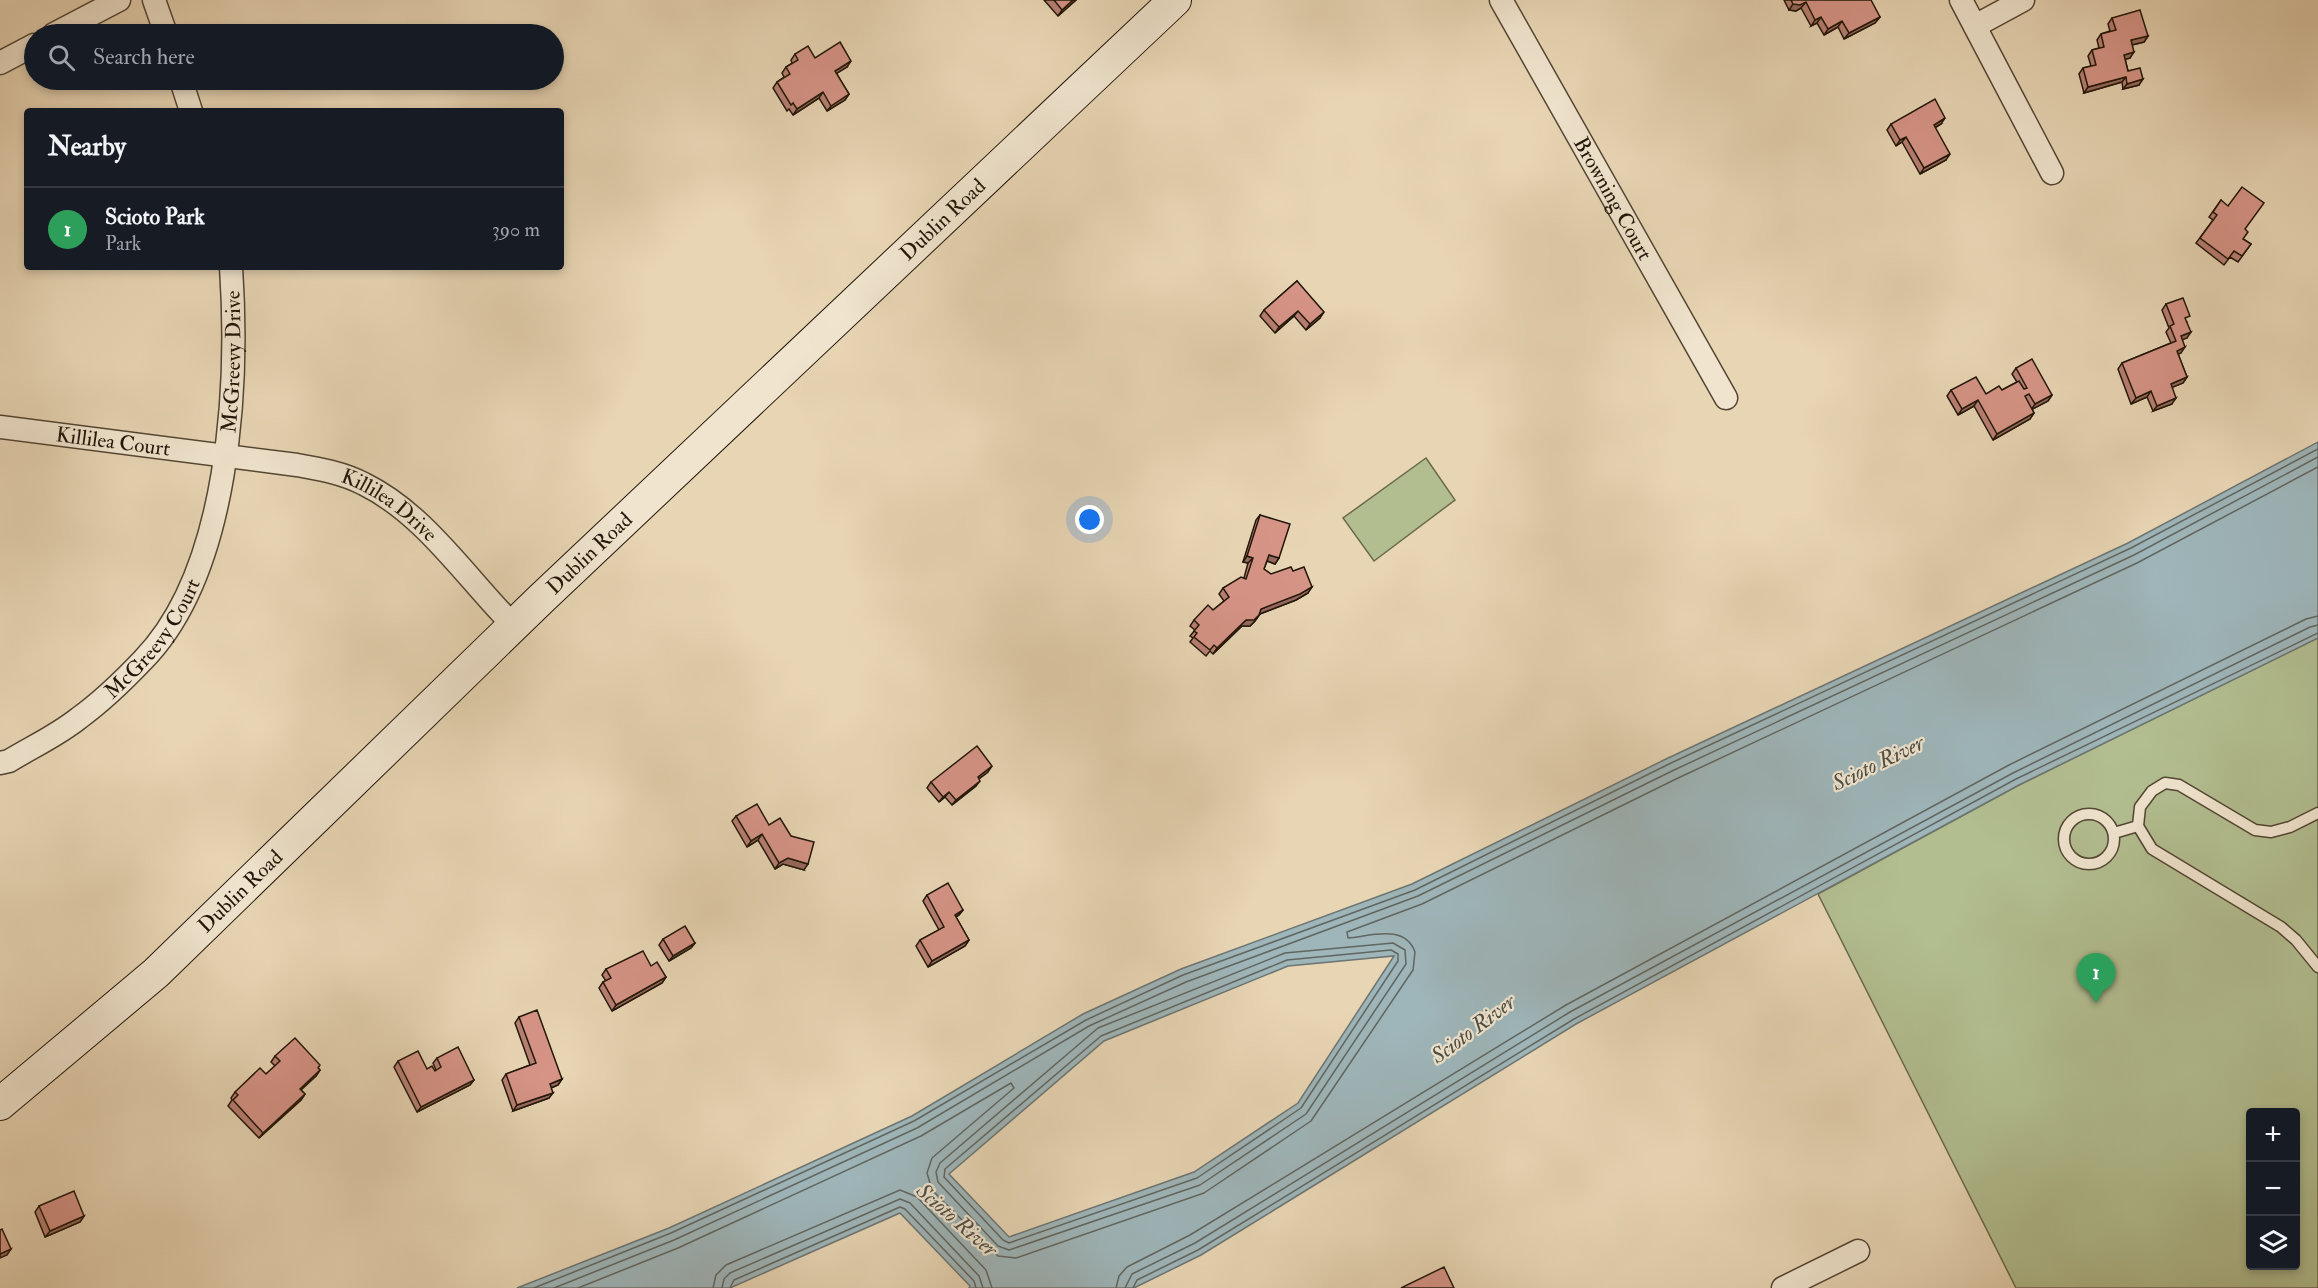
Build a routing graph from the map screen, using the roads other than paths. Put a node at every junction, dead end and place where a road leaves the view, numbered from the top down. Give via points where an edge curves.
1 (119, 0) edge
2 (154, 0) edge
3 (1175, 0) edge
4 (1501, 0) edge
5 (1961, 0) edge
6 (2023, 0) edge
7 (73, 24) edge
8 (162, 24) edge
9 (1975, 26) junction
10 (24, 50) edge
11 (0, 63) edge
12 (184, 90) edge
13 (190, 108) edge
14 (2052, 173) dead end
15 (231, 270) edge
16 (1726, 398) dead end
17 (0, 427) edge
18 (225, 456) junction
19 (514, 626) junction
20 (0, 764) edge
21 (2318, 813) edge
22 (2138, 826) junction
23 (2114, 833) junction
24 (2318, 967) edge
25 (0, 1104) edge
26 (1858, 1251) dead end
27 (1783, 1288) edge

1 - 7 street
2 - 8 street
3 - 19 main road, Dublin Road
4 - 16 street, Browning Court
5 - 9 street
6 - 9 street
9 - 14 street
10 - 11 street
12 - 13 street
15 - 18 street, McGreevy Drive via 236,330
17 - 18 street, Killilea Court
18 - 19 street, Killilea Drive via 318,469 382,494 427,533
18 - 20 street, McGreevy Court via 217,507 195,579 172,623 144,659 79,719
19 - 25 main road, Dublin Road via 156,973
21 - 22 lane via 2281,830 2255,830 2179,784 2165,783 2152,791 2140,807
22 - 23 lane
22 - 24 lane via 2152,849 2281,927
23 - 23 lane via 2106,820 2083,815 2066,830 2065,847 2076,860 2100,862 2112,850
26 - 27 street

